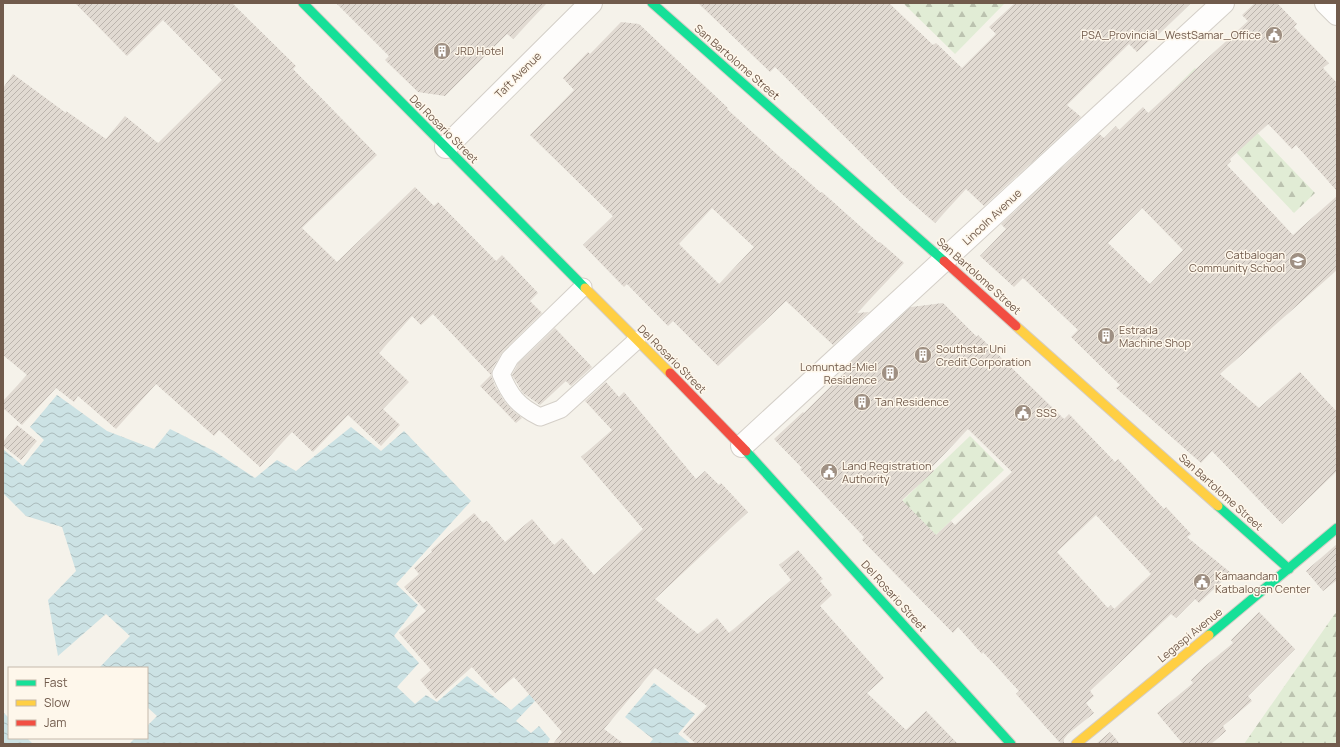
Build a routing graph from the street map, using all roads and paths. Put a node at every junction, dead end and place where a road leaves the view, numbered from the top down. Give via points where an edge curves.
1 (303, 3) edge
2 (591, 3) edge
3 (652, 3) edge
4 (1223, 3) edge
5 (1326, 3) edge
6 (1337, 14) edge
7 (446, 147) junction
8 (944, 261) junction
9 (583, 287) junction
10 (638, 340) junction
11 (742, 446) junction
12 (1337, 528) edge
13 (1290, 569) junction
14 (1011, 744) edge
15 (1076, 744) edge

1 - 7 street, Del Rosario Street
2 - 7 street, Taft Avenue
3 - 8 street, San Bartolome Street
4 - 8 street, Lincoln Avenue
5 - 6 street
7 - 9 street, Del Rosario Street
8 - 11 street, Lincoln Avenue
8 - 13 street, San Bartolome Street
9 - 10 street, Del Rosario Street
9 - 10 lane via 510,358 501,374 507,389 516,401 540,417 561,409
10 - 11 street, Del Rosario Street
11 - 14 street, Del Rosario Street
12 - 13 street, Legaspi Avenue
13 - 15 street, Legaspi Avenue

